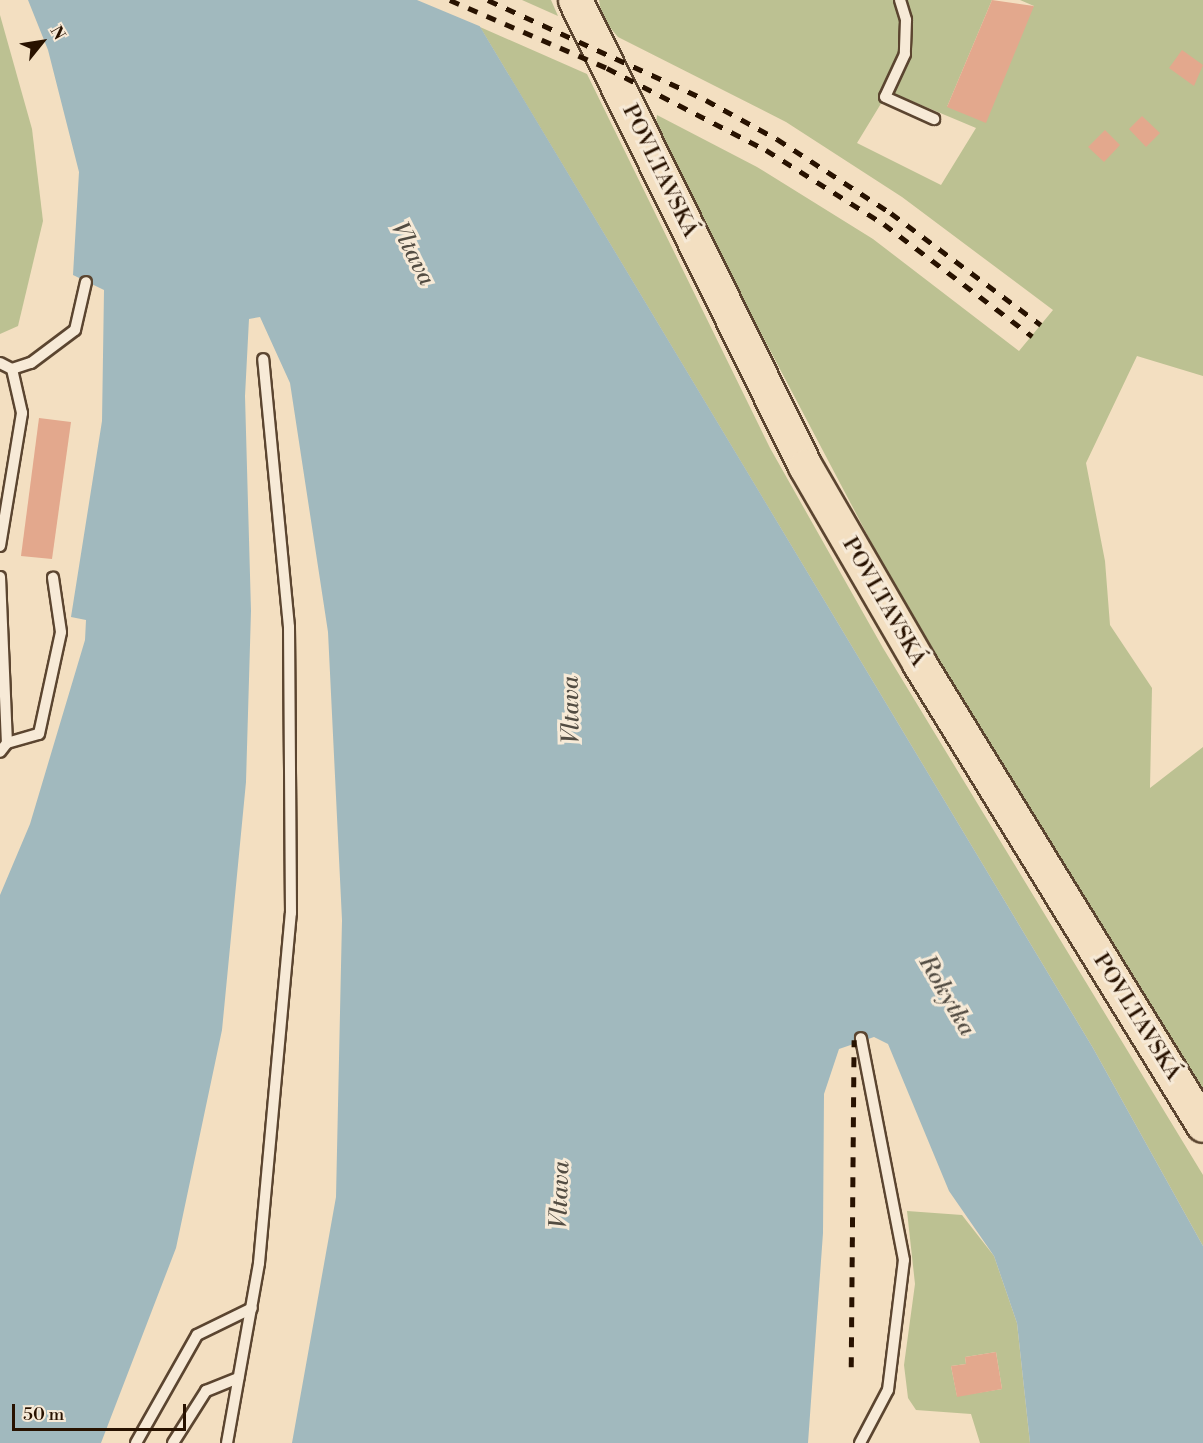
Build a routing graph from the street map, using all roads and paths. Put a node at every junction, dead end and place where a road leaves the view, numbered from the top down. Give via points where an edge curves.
1 (575, 0) edge
2 (590, 0) edge
3 (900, 0) edge
4 (604, 57) junction
5 (933, 119) dead end
6 (86, 282) dead end
7 (263, 359) dead end
8 (0, 363) edge
9 (12, 369) junction
10 (0, 546) edge
11 (0, 577) edge
12 (53, 578) dead end
13 (3, 747) edge
14 (861, 1038) dead end
15 (1203, 1125) edge
16 (252, 1308) junction
17 (239, 1378) junction
18 (136, 1443) edge
19 (173, 1443) edge
20 (227, 1443) edge
21 (860, 1443) edge

1 - 4 main road, POVLTAVSKÁ
2 - 4 main road, POVLTAVSKÁ
3 - 5 lane via 906,20 905,54 885,97
4 - 15 main road, POVLTAVSKÁ via 805,466 919,663
6 - 9 lane via 75,330 45,354
7 - 16 lane via 289,627 291,913
8 - 9 lane
9 - 10 lane via 22,414
11 - 13 lane
12 - 13 lane via 60,632 39,734
14 - 21 lane via 904,1260 888,1390
16 - 17 lane
16 - 18 lane via 197,1335
17 - 19 lane via 206,1391
17 - 20 lane

